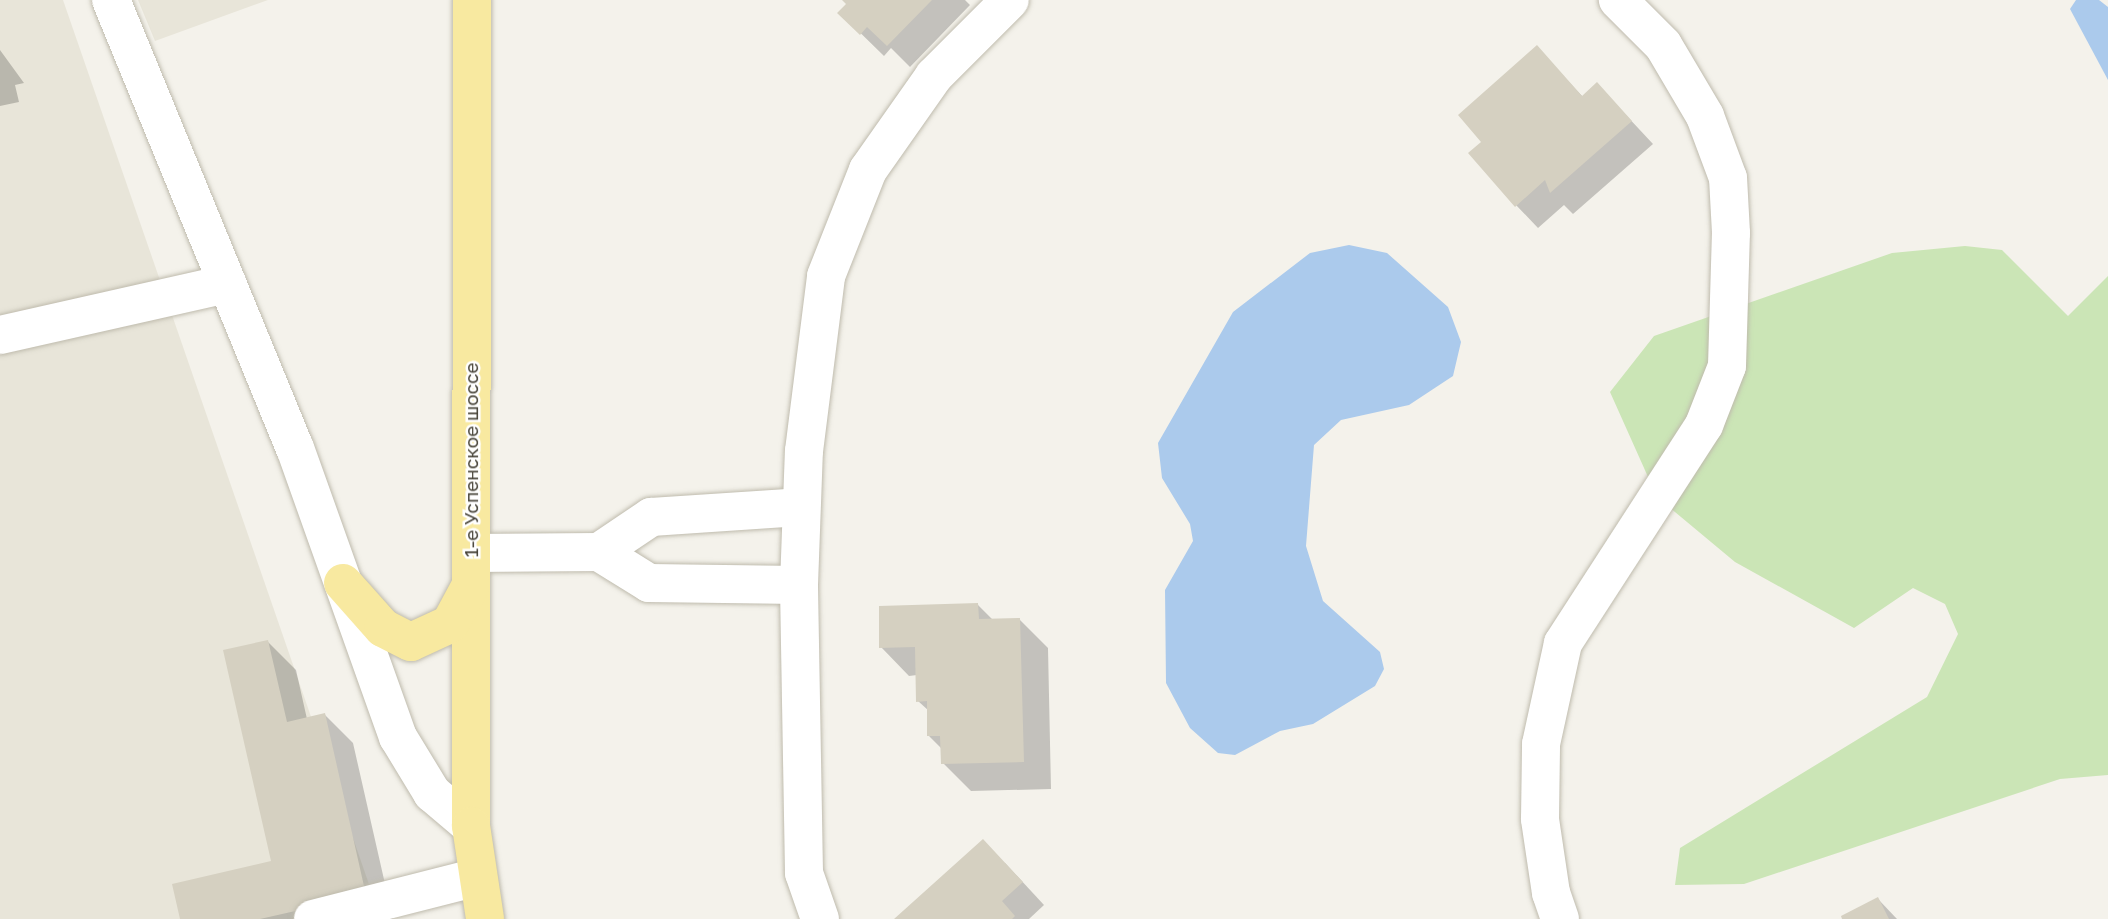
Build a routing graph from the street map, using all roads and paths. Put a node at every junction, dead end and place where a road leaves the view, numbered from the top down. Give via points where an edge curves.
1 (111, 0) edge
2 (472, 0) edge
3 (1010, 0) edge
4 (1618, 0) edge
5 (227, 284) junction
6 (0, 335) edge
7 (800, 507) junction
8 (599, 552) junction
9 (471, 569) junction
10 (343, 583) junction
11 (799, 585) junction
12 (471, 826) junction
13 (478, 877) junction
14 (313, 919) edge
15 (485, 919) edge
16 (820, 919) edge
17 (1560, 919) edge

1 - 5 street
2 - 9 main road, 1-е Успенское шоссе
3 - 7 street via 934,76 868,170 825,276
4 - 17 street via 1662,45 1705,116 1728,178 1727,366 1704,425 1563,643 1541,744 1540,819 1551,893
5 - 6 street
5 - 10 street via 295,448
7 - 8 street via 651,517
7 - 11 street
8 - 9 street
8 - 11 street via 649,583
9 - 10 main road via 450,624 411,642 383,628
9 - 12 main road, 1-е Успенское шоссе
10 - 12 street via 398,737 432,793
11 - 16 street via 804,873
12 - 13 main road, 1-е Успенское шоссе
13 - 14 street
13 - 15 main road, 1-е Успенское шоссе

